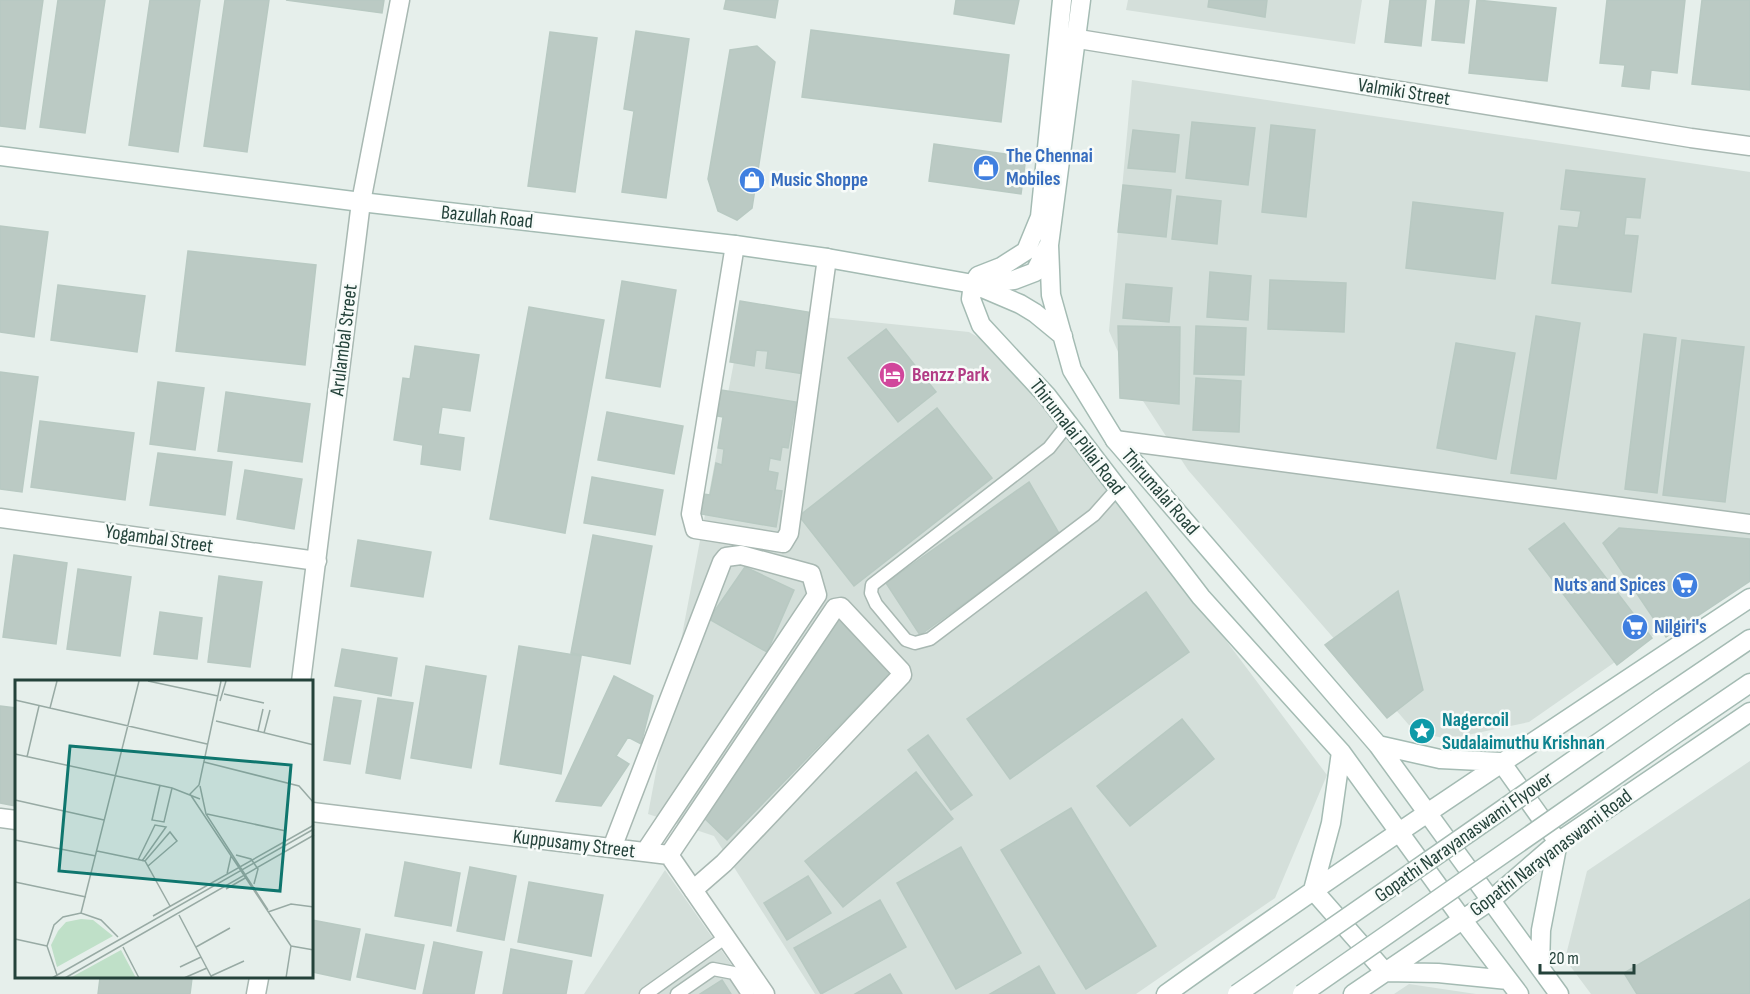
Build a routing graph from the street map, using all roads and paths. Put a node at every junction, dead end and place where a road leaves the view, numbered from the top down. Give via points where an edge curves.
1 (400, 0) edge
2 (1062, 0) edge
3 (1081, 0) edge
4 (1067, 37) junction
5 (1750, 146) edge
6 (0, 156) edge
7 (361, 202) junction
8 (735, 245) junction
9 (1048, 245) junction
10 (827, 258) junction
11 (973, 284) junction
12 (1063, 336) junction
13 (1068, 424) junction
14 (1115, 440) junction
15 (1118, 488) junction
16 (0, 518) edge
17 (1750, 524) edge
18 (317, 561) junction
19 (1750, 598) edge
20 (1750, 639) edge
21 (301, 680) edge
22 (1750, 683) edge
23 (1750, 712) edge
24 (1378, 745) junction
25 (1341, 752) junction
26 (1501, 762) junction
27 (314, 812) edge
28 (1427, 812) junction
29 (0, 818) edge
30 (15, 820) edge
31 (1399, 831) junction
32 (1558, 842) junction
33 (612, 848) junction
34 (645, 852) junction
35 (669, 855) junction
36 (693, 890) junction
37 (1312, 890) junction
38 (1490, 901) junction
39 (1462, 919) junction
40 (726, 937) junction
41 (1540, 968) junction
42 (1385, 972) junction
43 (259, 979) edge
44 (1514, 987) edge
45 (256, 994) edge
46 (646, 994) edge
47 (677, 994) edge
48 (748, 994) edge
49 (765, 994) edge
50 (1166, 994) edge
51 (1237, 994) edge
52 (1302, 994) edge
53 (1353, 994) edge
54 (1559, 994) edge

1 - 7 main road, Arulambal Street
2 - 4 main road
3 - 4 main road, Thirumalai Road
4 - 5 main road, Valmiki Street
4 - 9 main road, Thirumalai Road
4 - 11 main road via 1040,217 1026,251 978,276
6 - 7 main road, Bazullah Road
7 - 8 main road, Bazullah Road
7 - 18 main road, Arulambal Street
8 - 10 main road, Bazullah Road
8 - 10 main road via 691,514 695,528 783,543 789,533
9 - 11 main road via 1035,272 1014,280
9 - 12 main road, Thirumalai Road via 1051,295
10 - 11 main road, Bazullah Road
11 - 12 main road via 1020,304
11 - 13 main road, Thirumalai Pillai Road via 971,299 981,325 1031,377
12 - 14 main road, Thirumalai Road via 1072,370
13 - 15 main road, Thirumalai Pillai Road
13 - 15 lane via 1049,448 872,585 876,604 906,640 915,643 930,639 1094,515
14 - 17 main road
14 - 24 main road, Thirumalai Road
15 - 25 main road, Thirumalai Pillai Road via 1201,597
16 - 18 main road, Yogambal Street
18 - 21 main road, Arulambal Street
19 - 26 main road
20 - 51 main road, Gopathi Narayanaswami Flyover, bridge
22 - 52 main road, Gopathi Narayanaswami Flyover, bridge
23 - 32 main road, Gopathi Narayanaswami Road
24 - 26 main road via 1440,759
24 - 28 main road, Thirumalai Road
25 - 31 main road, Thirumalai Pillai Road
25 - 37 main road via 1331,823
26 - 28 main road
26 - 32 main road
27 - 33 main road, Kuppusamy Street
28 - 31 main road
28 - 38 main road, Thirumalai Road
29 - 30 main road
31 - 37 main road
31 - 39 main road, Thirumalai Pillai Road
32 - 38 main road, Gopathi Narayanaswami Road
32 - 41 main road via 1541,930
33 - 34 main road, Kuppusamy Street
33 - 34 main road via 722,562 726,557 741,555 811,574 817,595
34 - 35 main road, Kuppusamy Street
35 - 36 main road
35 - 36 main road via 835,608 842,607 902,675 724,863
36 - 40 main road
37 - 42 main road
37 - 50 main road
38 - 39 main road, Gopathi Narayanaswami Road
38 - 41 main road, Thirumalai Road
39 - 42 main road, Gopathi Narayanaswami Road
39 - 44 main road, Thirumalai Pillai Road
40 - 46 lane
40 - 49 main road
41 - 54 main road, Thirumalai Road
42 - 44 main road via 1438,973
42 - 53 main road, Gopathi Narayanaswami Road
43 - 45 main road
47 - 48 lane via 713,969 734,972

